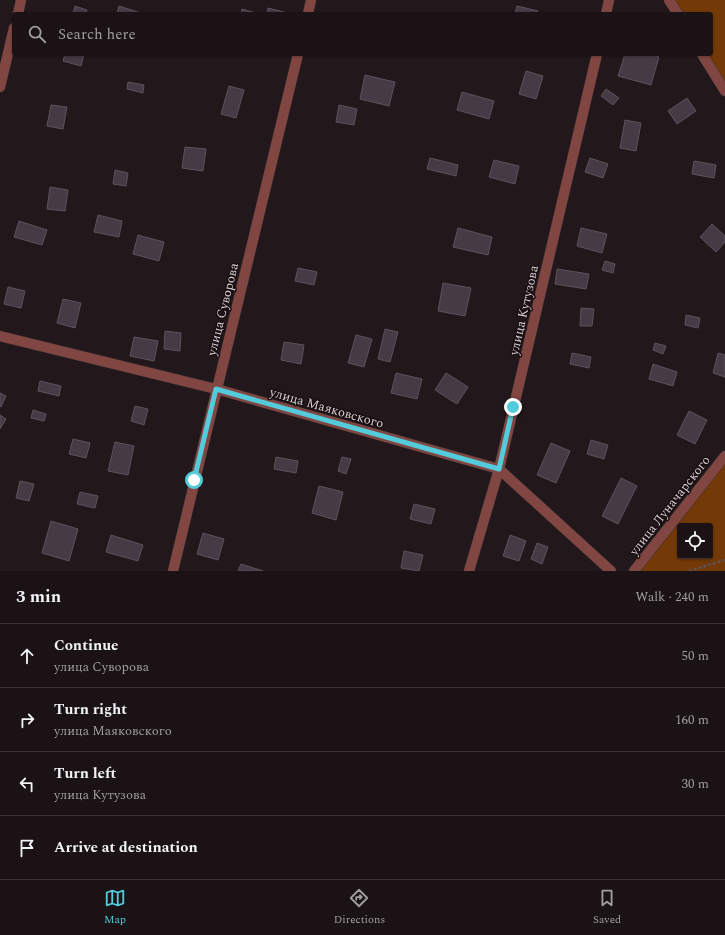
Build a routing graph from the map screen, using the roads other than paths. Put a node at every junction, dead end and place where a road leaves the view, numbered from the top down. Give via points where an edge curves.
1 (21, 0) edge
2 (311, 0) edge
3 (609, 0) edge
4 (669, 0) edge
5 (18, 12) edge
6 (308, 12) edge
7 (606, 12) edge
8 (677, 12) edge
9 (12, 35) edge
10 (298, 56) edge
11 (597, 56) edge
12 (703, 56) edge
13 (2, 70) edge
14 (0, 87) edge
15 (725, 91) edge
16 (0, 336) edge
17 (216, 389) junction
18 (725, 456) edge
19 (499, 469) junction
20 (173, 571) edge
21 (469, 571) edge
22 (611, 571) edge
23 (634, 571) edge

1 - 5 street
2 - 6 street
3 - 7 street
4 - 8 street
9 - 13 street
10 - 17 street, улица Суворова
11 - 19 street, улица Кутузова
12 - 15 street
13 - 14 street
16 - 17 street, улица Маяковского
17 - 19 street, улица Маяковского
17 - 20 street, улица Суворова
18 - 23 street, улица Луначарского
19 - 21 street, улица Кутузова
19 - 22 street, улица Маяковского

